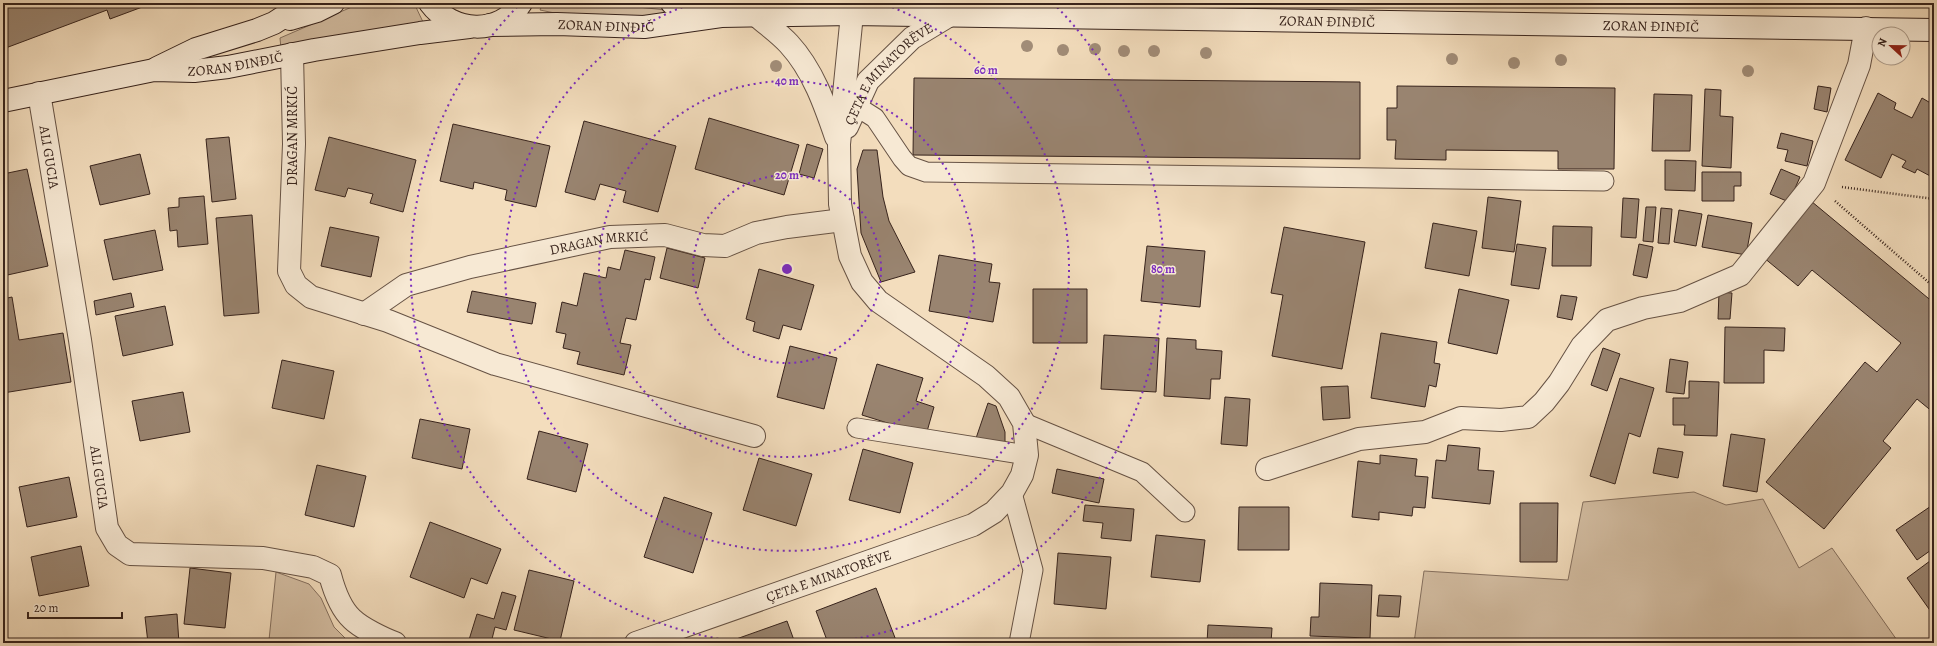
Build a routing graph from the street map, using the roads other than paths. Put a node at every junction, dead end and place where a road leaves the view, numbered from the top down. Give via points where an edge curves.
1 (305, 3) edge
2 (333, 3) edge
3 (430, 3) edge
4 (521, 3) edge
5 (672, 3) edge
6 (852, 14) junction
7 (756, 15) junction
8 (950, 15) junction
9 (721, 16) junction
10 (274, 23) junction
11 (479, 26) junction
12 (1866, 28) junction
13 (1934, 30) edge
14 (292, 54) junction
15 (154, 70) junction
16 (40, 93) junction
17 (3, 101) edge
18 (856, 106) junction
19 (839, 144) junction
20 (1604, 181) dead end
21 (843, 220) junction
22 (364, 314) junction
23 (1024, 424) junction
24 (857, 428) dead end
25 (754, 436) dead end
26 (1027, 455) junction
27 (1267, 469) dead end
28 (1012, 493) junction
29 (1185, 512) dead end
30 (395, 643) edge
31 (636, 643) edge
32 (1020, 643) edge

1 - 10 street
2 - 10 street via 317,11
3 - 11 street, ZORAN ĐINĐIČ via 451,22
4 - 11 street, ZORAN ĐINĐIČ via 505,19
5 - 9 street, ZORAN ĐINĐIČ
6 - 7 street, ZORAN ĐINĐIČ
6 - 8 street, ZORAN ĐINĐIČ
6 - 19 street, ÇETA E MINATORËVE
7 - 9 street, ZORAN ĐINĐIČ
7 - 19 street, ÇETA E MINATORËVE via 790,44 809,72 823,99
8 - 12 street, ZORAN ĐINĐIČ
8 - 18 street, ÇETA E MINATORËVE via 912,38 868,81
9 - 11 street, ZORAN ĐINĐIČ via 644,27 557,24
10 - 15 street via 196,49
11 - 14 street, ZORAN ĐINĐIČ
12 - 13 street, ZORAN ĐINĐIČ
12 - 27 street via 1859,65 1814,183 1740,274 1680,301 1643,308 1607,320 1582,346 1559,383 1528,417 1501,420 1461,418 1425,432 1359,439
14 - 15 street, ZORAN ĐINĐIČ via 228,67
14 - 22 street, DRAGAN MRKIĆ via 294,144 289,271 296,285 311,297
15 - 16 street, ZORAN ĐINĐIČ
16 - 17 street, ZORAN ĐINĐIČ
16 - 30 street, ALI GUCIA via 108,528 117,545 130,554 263,558 313,567 330,575 336,596 352,619
18 - 19 street, ÇETA E MINATORËVE
18 - 20 lane via 875,118 909,166 926,172
19 - 21 street, ÇETA E MINATORËVE via 840,204
21 - 22 street, DRAGAN MRKIĆ via 787,227 756,234 725,246 703,245 665,235 610,237 470,267 406,285
21 - 23 street, ÇETA E MINATORËVE via 850,256 862,282 878,301 986,376 1009,397
22 - 25 street, DRAGAN MRKIĆ via 388,321 495,364
23 - 26 street, ÇETA E MINATORËVE
23 - 29 lane via 1142,472
24 - 26 lane
26 - 28 street, ÇETA E MINATORËVE via 1022,475
28 - 31 street, ÇETA E MINATORËVE via 994,512 973,525
28 - 32 lane via 1033,570

